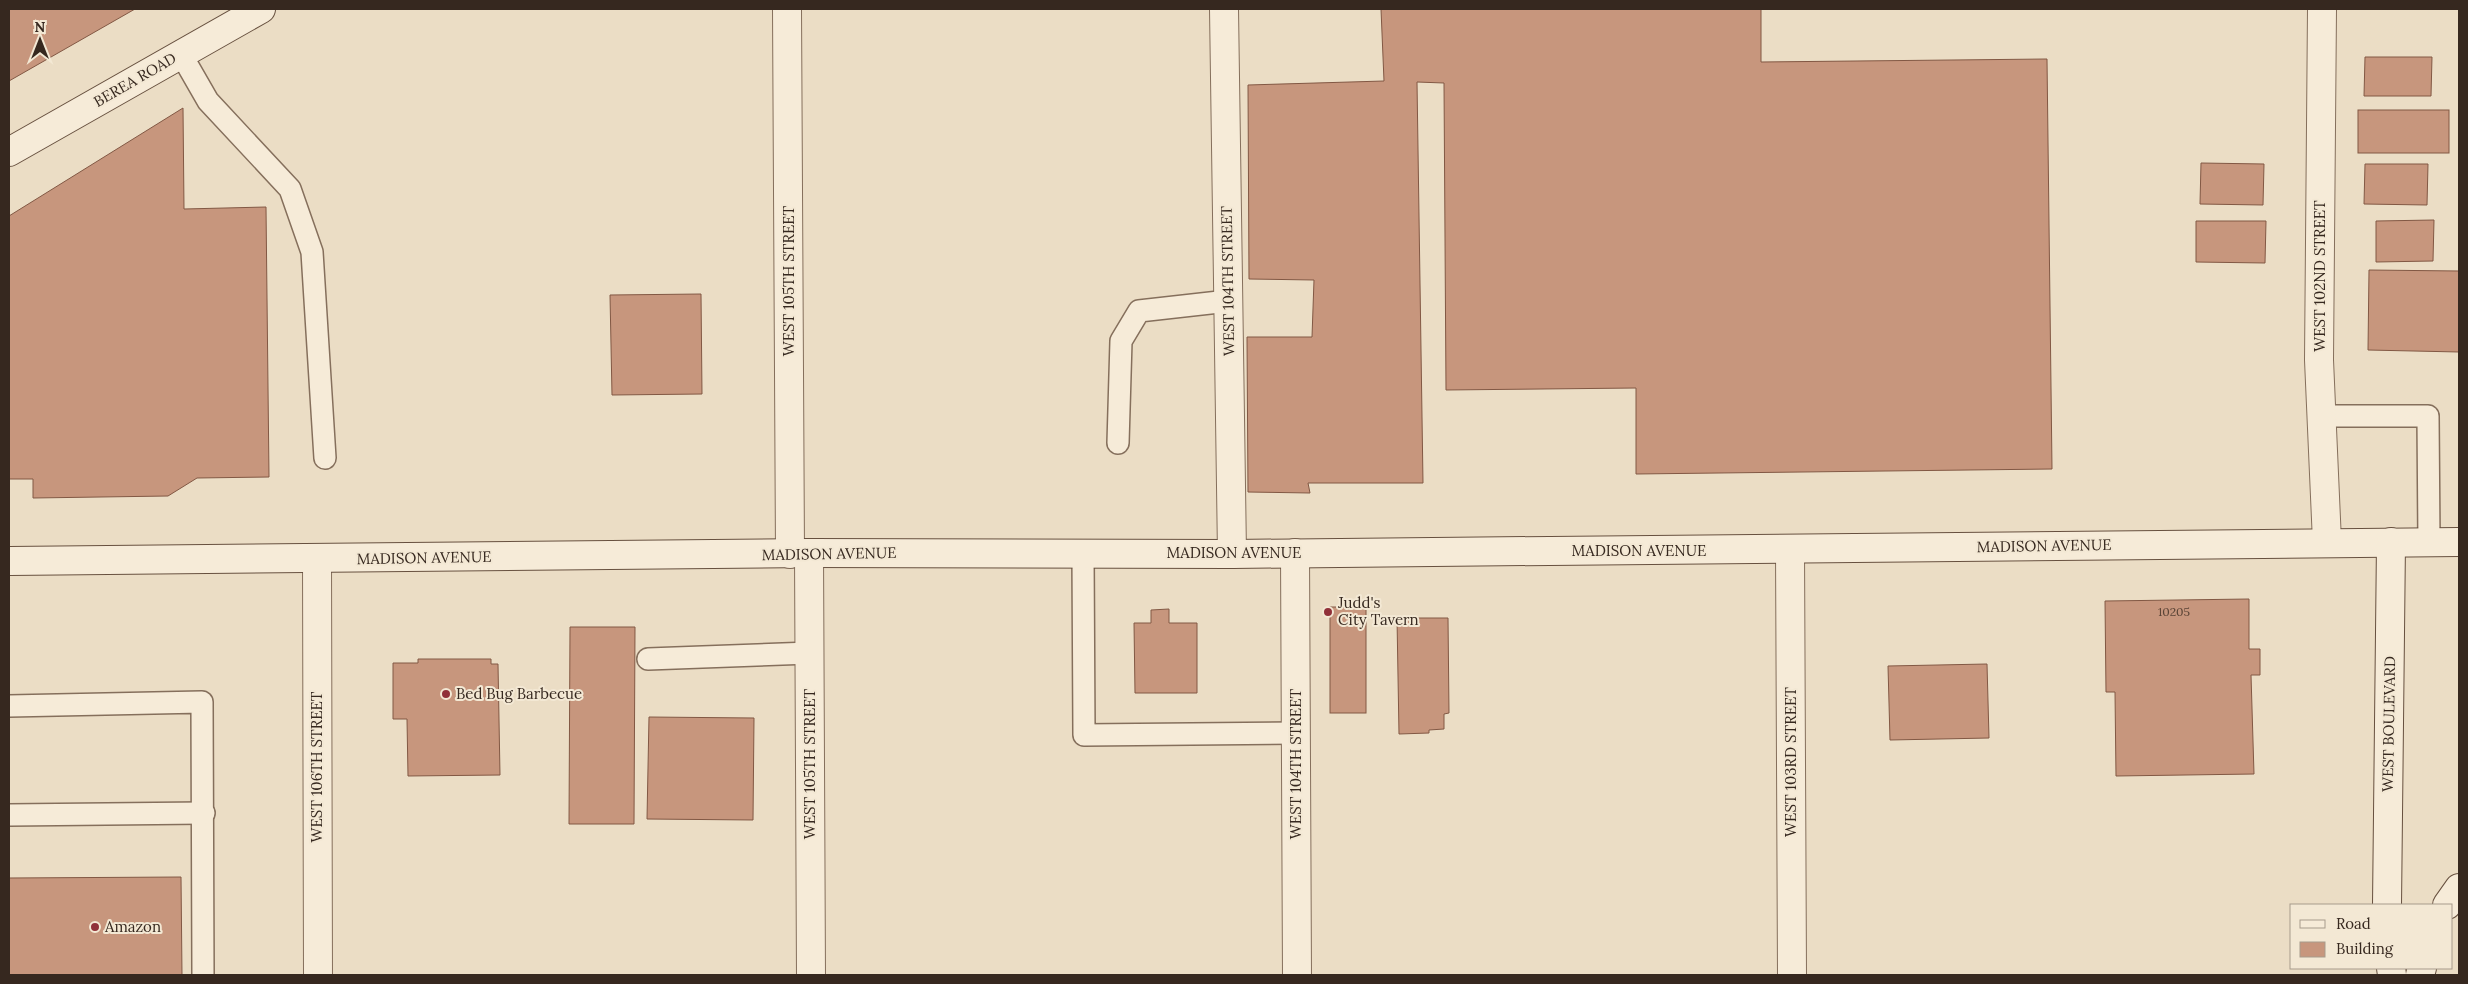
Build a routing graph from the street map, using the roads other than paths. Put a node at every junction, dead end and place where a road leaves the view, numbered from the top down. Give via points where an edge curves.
1 (261, 9) edge
2 (787, 9) edge
3 (1224, 9) edge
4 (2322, 9) edge
5 (181, 54) junction
6 (9, 152) edge
7 (1228, 302) junction
8 (2322, 416) junction
9 (1118, 443) dead end
10 (325, 458) dead end
11 (2327, 542) junction
12 (2391, 542) junction
13 (2429, 542) junction
14 (2459, 542) edge
15 (1790, 550) junction
16 (1295, 553) junction
17 (800, 554) junction
18 (1083, 554) junction
19 (1232, 554) junction
20 (317, 559) junction
21 (9, 562) edge
22 (810, 653) junction
23 (648, 659) dead end
24 (9, 706) edge
25 (1296, 733) junction
26 (9, 801) edge
27 (204, 813) junction
28 (9, 815) edge
29 (2459, 888) edge
30 (2387, 904) edge
31 (2448, 904) edge
32 (203, 975) edge
33 (318, 975) edge
34 (812, 975) edge
35 (1297, 975) edge
36 (1792, 975) edge

1 - 5 street, BEREA ROAD
2 - 17 street, WEST 105TH STREET
3 - 7 street, WEST 104TH STREET
4 - 8 street, WEST 102ND STREET via 2319,360
5 - 6 street, BEREA ROAD
5 - 10 lane via 208,101 290,188 312,252
7 - 9 lane via 1139,311 1121,341
7 - 19 street, WEST 104TH STREET
8 - 11 street, WEST 102ND STREET
8 - 13 lane via 2428,416
11 - 12 street, MADISON AVENUE
11 - 15 street, MADISON AVENUE
12 - 13 street, MADISON AVENUE
12 - 30 street, WEST BOULEVARD
13 - 14 street, MADISON AVENUE
15 - 16 street, MADISON AVENUE
15 - 36 street, WEST 103RD STREET
16 - 19 street, MADISON AVENUE
16 - 25 street, WEST 104TH STREET
17 - 18 street, MADISON AVENUE
17 - 20 street, MADISON AVENUE
17 - 22 street, WEST 105TH STREET
18 - 19 street, MADISON AVENUE
18 - 25 lane via 1084,735
20 - 21 street, MADISON AVENUE
20 - 33 street, WEST 106TH STREET
22 - 23 lane
22 - 34 street, WEST 105TH STREET
24 - 27 lane via 202,702
25 - 35 street, WEST 104TH STREET
26 - 28 lane
27 - 28 lane
27 - 32 lane
29 - 31 street

